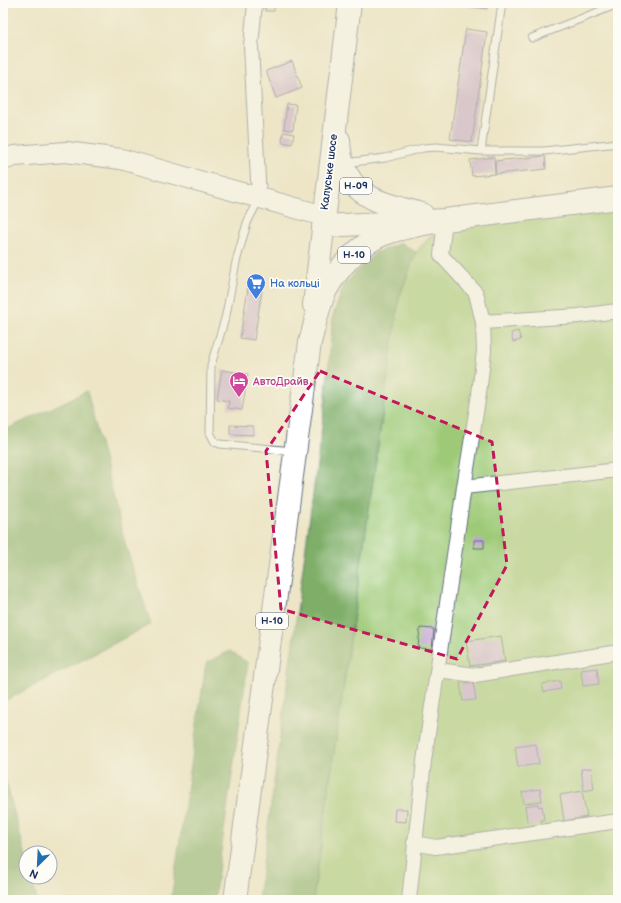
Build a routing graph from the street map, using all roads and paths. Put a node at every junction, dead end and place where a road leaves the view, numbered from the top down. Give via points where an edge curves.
1 (255, 3) edge
2 (350, 3) edge
3 (502, 3) edge
4 (618, 4) edge
5 (532, 38) dead end
6 (338, 95) junction
7 (618, 144) edge
8 (481, 151) junction
9 (3, 160) edge
10 (342, 163) junction
11 (618, 198) edge
12 (259, 199) junction
13 (444, 220) junction
14 (324, 221) junction
15 (618, 311) edge
16 (483, 322) junction
17 (310, 342) junction
18 (295, 451) junction
19 (618, 470) edge
20 (464, 487) junction
21 (618, 652) edge
22 (438, 670) junction
23 (618, 821) edge
24 (414, 843) junction
25 (234, 900) edge
26 (409, 900) edge

1 - 12 street via 251,46
2 - 6 main road, Калуське шосе / Н-09
3 - 8 lane
4 - 5 lane
6 - 10 main road, Н-09
6 - 14 main road, Калуське шосе / Н-09
7 - 8 lane via 544,151
8 - 10 lane via 423,148 385,158
9 - 12 street via 14,156 66,152 121,159
10 - 13 main road, Н-09 via 350,180 361,192 375,201
11 - 13 main road, Н-10
12 - 14 street
12 - 18 lane via 247,223 236,262 226,315 211,365 210,433 215,442 220,444
13 - 14 main road, Н-10
13 - 16 street via 441,255 476,293
13 - 17 main road, Н-10 via 384,234 357,252 343,265 326,289
14 - 17 main road, Калуське шосе / Н-10
15 - 16 street
16 - 20 street via 484,351
17 - 18 main road, Н-10
18 - 25 main road, Н-10
19 - 20 street
20 - 22 street
21 - 22 street via 475,675
22 - 24 street
23 - 24 street via 436,847
24 - 26 street

